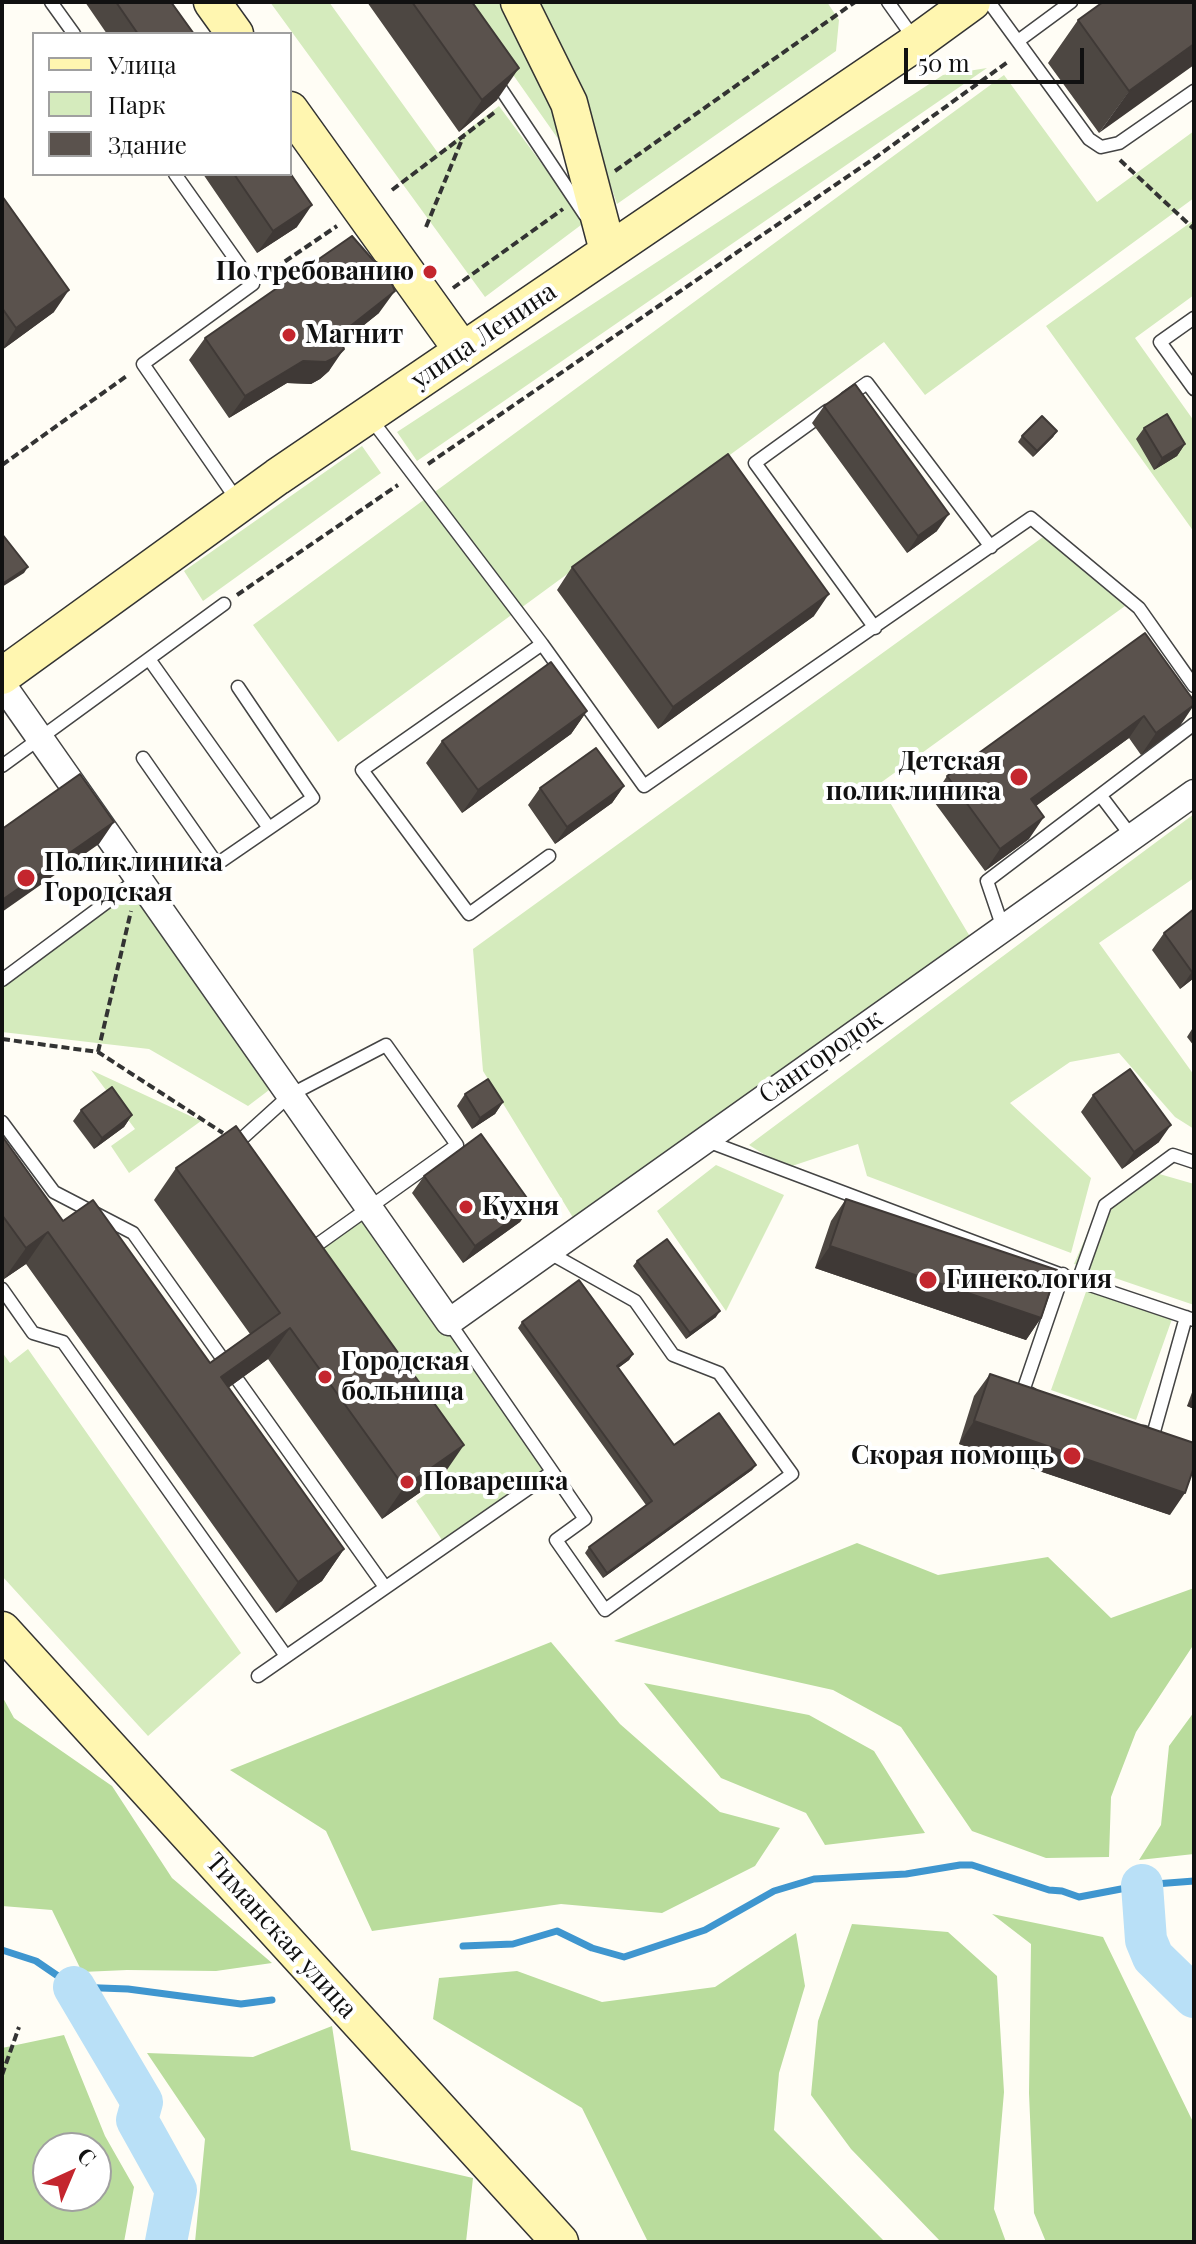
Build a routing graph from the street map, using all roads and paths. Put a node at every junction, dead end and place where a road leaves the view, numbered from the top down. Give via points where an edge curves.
1 (51, 2) edge
2 (212, 2) edge
3 (519, 2) edge
4 (855, 2) edge
5 (888, 2) edge
6 (972, 2) edge
7 (989, 2) edge
8 (1071, 2) edge
9 (73, 32) edge
10 (234, 32) edge
11 (917, 42) junction
12 (1021, 46) junction
13 (485, 64) edge
14 (1194, 91) edge
15 (509, 101) junction
16 (292, 113) edge
17 (463, 137) junction
18 (1106, 147) junction
19 (176, 176) edge
20 (392, 190) dead end
21 (583, 194) junction
22 (361, 209) junction
23 (426, 227) dead end
24 (1194, 229) edge
25 (608, 251) junction
26 (253, 284) junction
27 (430, 306) junction
28 (1194, 318) edge
29 (462, 350) junction
30 (143, 364) junction
31 (1194, 389) edge
32 (368, 415) junction
33 (2, 465) edge
34 (414, 475) junction
35 (240, 505) junction
36 (991, 547) junction
37 (224, 604) joint
38 (875, 628) junction
39 (542, 644) junction
40 (149, 659) junction
41 (2, 676) edge
42 (2, 684) edge
43 (1194, 686) edge
44 (238, 687) dead end
45 (1194, 724) edge
46 (41, 739) junction
47 (143, 758) dead end
48 (2, 766) edge
49 (1194, 793) edge
50 (1101, 796) junction
51 (269, 828) junction
52 (1132, 837) junction
53 (549, 856) dead end
54 (138, 879) junction
55 (1003, 928) junction
56 (2, 980) edge
57 (2, 1039) edge
58 (98, 1052) junction
59 (290, 1095) junction
60 (2, 1122) edge
61 (704, 1140) junction
62 (237, 1143) junction
63 (1194, 1162) edge
64 (369, 1207) junction
65 (547, 1252) junction
66 (1063, 1274) junction
67 (1078, 1281) junction
68 (2, 1289) edge
69 (1190, 1318) edge
70 (449, 1322) junction
71 (1038, 1396) edge
72 (1124, 1426) edge
73 (552, 1472) junction
74 (385, 1587) junction
75 (2, 1630) edge
76 (286, 1656) junction
77 (258, 1676) dead end
78 (19, 2027) dead end
79 (2, 2075) edge
80 (560, 2242) edge

1 - 9 lane
2 - 10 street
3 - 21 street via 569,103
4 - 21 path
5 - 11 lane
6 - 11 street, улица Ленина
7 - 12 lane
8 - 12 lane
11 - 25 street, улица Ленина
12 - 18 lane via 1089,139
12 - 34 path via 879,155
13 - 15 lane
14 - 18 lane
15 - 17 path
15 - 21 lane
16 - 22 street
17 - 20 path
17 - 23 path
18 - 24 path
19 - 26 lane
21 - 25 street
21 - 27 path
22 - 26 path
22 - 27 street
25 - 29 street, улица Ленина
26 - 30 lane
27 - 29 street
28 - 31 lane via 1160,342
29 - 32 street, улица Ленина
30 - 33 path
30 - 35 lane
32 - 34 lane
32 - 35 street, улица Ленина
34 - 37 path
34 - 39 lane
35 - 41 street, улица Ленина
36 - 38 lane
36 - 38 lane via 867,383 755,463
36 - 43 lane via 1031,518 1139,608
37 - 40 lane
38 - 39 lane via 644,786
39 - 53 lane via 362,770 469,914
40 - 46 lane
40 - 51 lane
42 - 46 street
44 - 51 lane via 313,798
45 - 50 lane
46 - 48 lane
46 - 54 street
47 - 51 lane via 217,864
49 - 52 street, Сангородок
50 - 52 lane
50 - 55 lane via 987,881
52 - 55 street, Сангородок
54 - 56 lane
54 - 58 path
54 - 59 street
55 - 61 street, Сангородок
57 - 58 path
58 - 62 path
59 - 62 lane
59 - 64 street
59 - 64 lane via 386,1045 457,1145
60 - 74 lane via 54,1192 133,1233
61 - 65 street, Сангородок
61 - 66 lane
62 - 64 lane via 314,1247
63 - 67 lane via 1173,1155 1105,1205
64 - 70 street
65 - 70 street, Сангородок
65 - 73 lane via 635,1301 673,1355 719,1373 792,1474 605,1610 556,1540 585,1519
66 - 67 lane
66 - 71 lane via 1023,1391
67 - 69 lane
68 - 76 lane via 33,1333 63,1342
69 - 72 lane via 1153,1435
70 - 73 lane
73 - 74 lane
74 - 76 lane
75 - 80 street, Тиманская улица
76 - 77 lane
78 - 79 path

